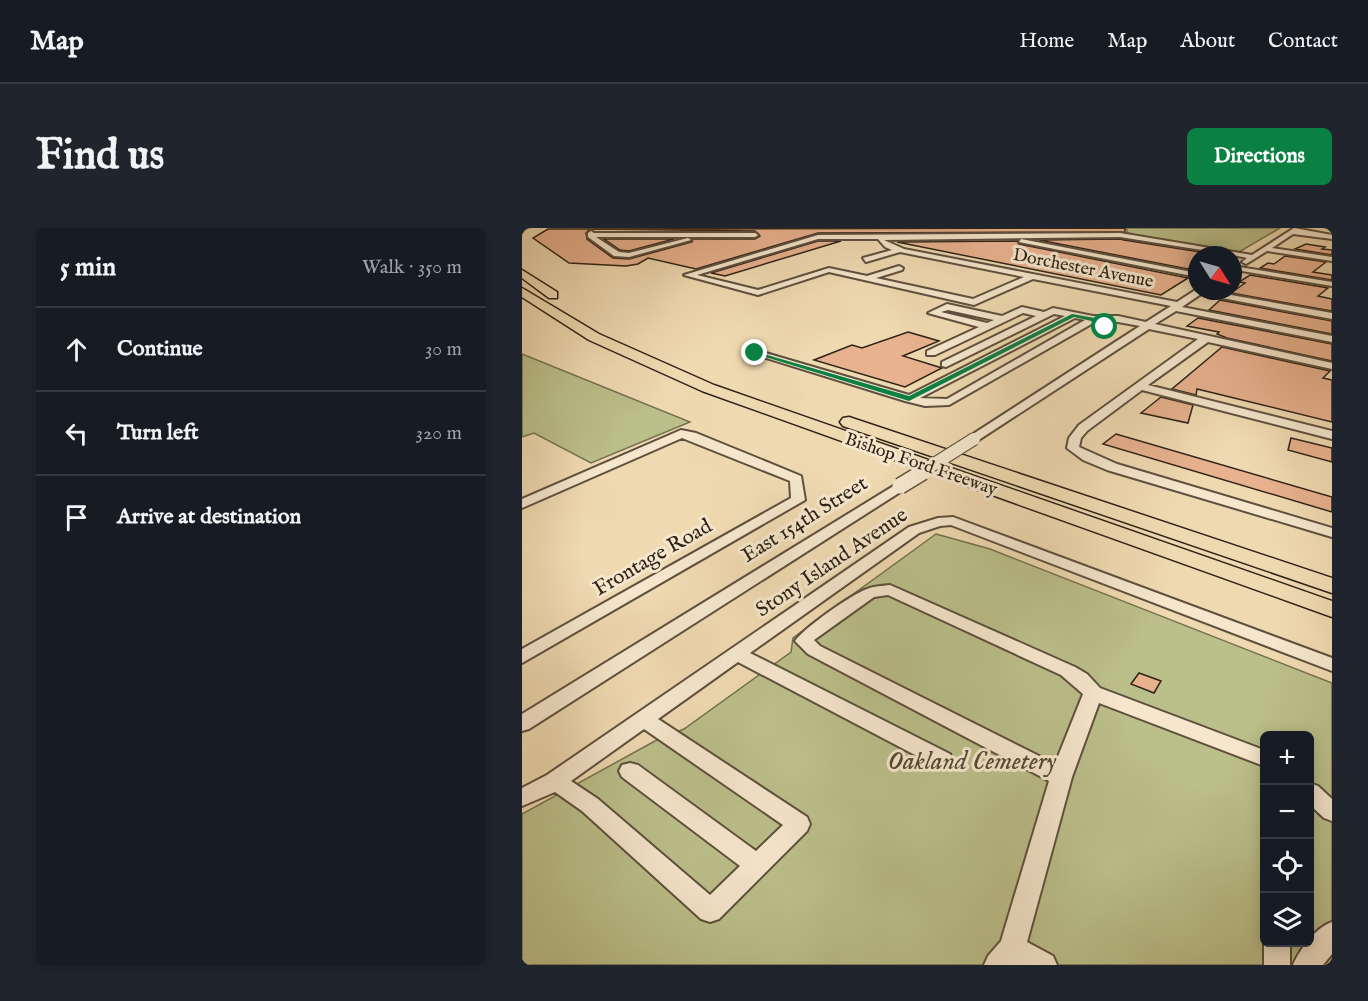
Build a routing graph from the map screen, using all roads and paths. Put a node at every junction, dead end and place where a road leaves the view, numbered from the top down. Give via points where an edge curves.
1 (596, 228) edge
2 (1296, 230) edge
3 (712, 231) edge
4 (703, 234) junction
5 (590, 235) junction
6 (1015, 236) junction
7 (881, 237) junction
8 (1332, 237) edge
9 (1266, 249) junction
10 (900, 250) junction
11 (1254, 257) junction
12 (1332, 259) edge
13 (866, 260) dead end
14 (958, 262) junction
15 (1242, 265) edge
16 (899, 268) dead end
17 (942, 268) dead end
18 (994, 269) junction
19 (1242, 270) edge
20 (522, 273) edge
21 (1188, 273) edge
22 (979, 274) dead end
23 (1033, 276) junction
24 (868, 279) junction
25 (1332, 284) edge
26 (522, 292) edge
27 (1188, 299) edge
28 (1242, 299) edge
29 (1177, 307) junction
30 (1048, 313) junction
31 (1074, 315) junction
32 (1332, 316) edge
33 (1003, 319) junction
34 (1093, 319) junction
35 (987, 326) junction
36 (1147, 326) junction
37 (1135, 333) junction
38 (1205, 339) junction
39 (1332, 339) edge
40 (755, 353) dead end
41 (946, 364) junction
42 (1332, 366) edge
43 (967, 369) junction
44 (993, 377) junction
45 (1138, 386) junction
46 (909, 399) junction
47 (1332, 435) edge
48 (522, 504) edge
49 (1332, 533) edge
50 (1332, 586) edge
51 (1332, 609) edge
52 (737, 654) junction
53 (522, 657) edge
54 (1332, 665) edge
55 (1093, 693) junction
56 (644, 719) junction
57 (522, 724) edge
58 (1260, 756) edge
59 (943, 760) dead end
60 (630, 771) dead end
61 (1061, 777) junction
62 (555, 781) junction
63 (1314, 796) edge
64 (522, 797) edge
65 (1332, 812) edge
66 (757, 865) junction
67 (1332, 934) edge
68 (1277, 947) edge
69 (1005, 957) edge
70 (1044, 965) edge
71 (1277, 965) edge
72 (1306, 965) edge

1 - 5 street
2 - 8 street
2 - 9 street
3 - 4 street
4 - 5 street
4 - 5 street via 629,255 617,254
6 - 7 street
6 - 11 street via 1120,236
6 - 21 street via 1041,247
7 - 10 street, Dorchester Avenue via 880,241
7 - 24 street via 818,237 688,275 758,294 829,270
9 - 11 street
9 - 12 street
10 - 13 street
10 - 14 street, Dorchester Avenue
11 - 15 street
14 - 17 street
14 - 18 street, Dorchester Avenue
16 - 24 street
18 - 22 street
18 - 23 street, Dorchester Avenue
19 - 25 street
20 - 50 highway, Bishop Ford Freeway via 617,331 731,380
23 - 24 street via 974,302
23 - 29 street, Dorchester Avenue
26 - 51 highway, Bishop Ford Freeway via 594,337 717,392
27 - 29 street, East 154th Street
28 - 32 street
29 - 36 street, East 154th Street
29 - 39 street, Dorchester Avenue
30 - 31 street
30 - 33 street via 1022,310
30 - 41 street
31 - 34 street
31 - 43 street
33 - 35 street
33 - 35 street via 947,307 932,313
34 - 36 street via 1118,319
34 - 37 street via 1105,327
34 - 44 street
35 - 41 street via 928,355
36 - 37 street, East 154th Street
36 - 38 street
37 - 57 street, East 154th Street, bridge
38 - 42 street
38 - 45 street
40 - 46 street
41 - 43 street
43 - 44 street
43 - 46 street
44 - 46 street via 949,402
45 - 47 street
45 - 49 street via 1083,428 1073,448 1112,467
48 - 53 street, Frontage Road via 681,434 796,479 799,492 798,500
52 - 54 street, Stony Island Avenue via 914,530 953,521
52 - 56 street, Stony Island Avenue
52 - 59 street
55 - 58 street
55 - 61 street
55 - 61 street via 1068,671 890,590 868,594 804,641 814,650
56 - 62 street, Stony Island Avenue
56 - 66 street via 799,824
60 - 66 street
61 - 69 street
62 - 64 street, Stony Island Avenue
62 - 66 street via 590,805 710,911
63 - 65 street
67 - 72 street
68 - 71 street
69 - 70 street

